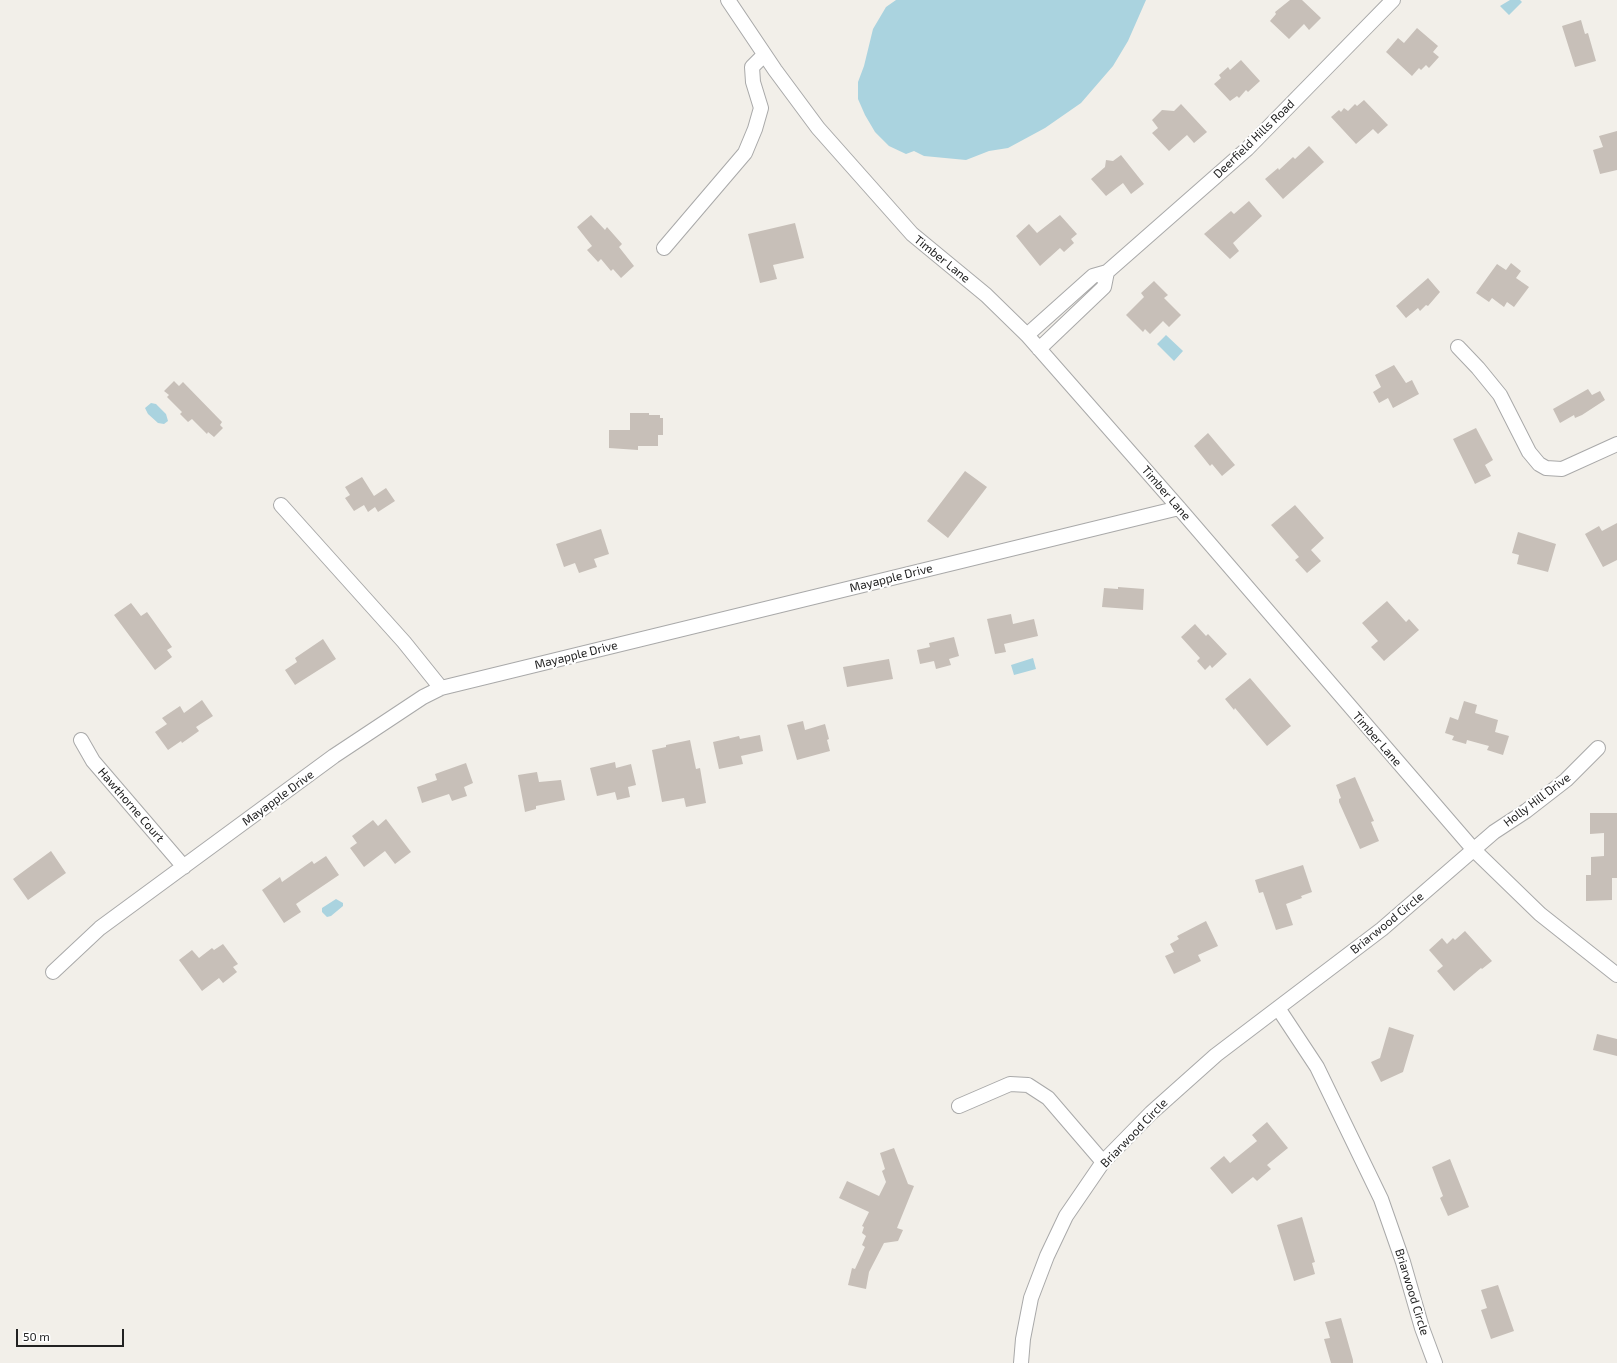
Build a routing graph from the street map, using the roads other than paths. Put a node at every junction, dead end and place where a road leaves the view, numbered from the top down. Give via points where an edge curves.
1 (728, 0) edge
2 (1394, 0) edge
3 (764, 55) junction
4 (664, 248) dead end
5 (1107, 272) junction
6 (1027, 335) junction
7 (1458, 347) dead end
8 (1039, 349) junction
9 (1617, 444) edge
10 (281, 505) dead end
11 (1179, 508) junction
12 (441, 688) junction
13 (81, 740) dead end
14 (1598, 748) dead end
15 (1474, 850) junction
16 (184, 867) junction
17 (53, 972) dead end
18 (1617, 975) edge
19 (1278, 1008) junction
20 (959, 1106) dead end
21 (1103, 1162) junction
22 (1021, 1363) edge
23 (1435, 1363) edge

1 - 3 street, Timber Lane
2 - 5 street, Deerfield Hills Road via 1247,148
3 - 4 street via 752,67 753,82 761,108 756,129 745,153
3 - 6 street, Timber Lane via 818,128 912,234 986,295
5 - 6 street, Deerfield Hills Road via 1093,276
5 - 8 street, Deerfield Hills Road via 1104,286
6 - 8 street, Timber Lane
7 - 9 street via 1500,395 1529,452 1542,466 1554,470 1562,469
8 - 11 street, Timber Lane
10 - 12 street via 404,642
11 - 12 street, Mayapple Drive
11 - 15 street, Timber Lane
12 - 16 street, Mayapple Drive via 423,697 334,756
13 - 16 street, Hawthorne Court via 93,761
14 - 15 street, Holly Hill Drive via 1566,780 1494,832
15 - 18 street, Timber Lane via 1540,914
15 - 19 street, Briarwood Circle via 1382,929
16 - 17 street, Mayapple Drive via 100,928
19 - 21 street, Briarwood Circle via 1210,1060 1151,1112
19 - 23 street, Briarwood Circle via 1316,1068 1381,1199
20 - 21 street via 1010,1084 1028,1085 1048,1098
21 - 22 street, Briarwood Circle via 1066,1216 1047,1256 1031,1298

